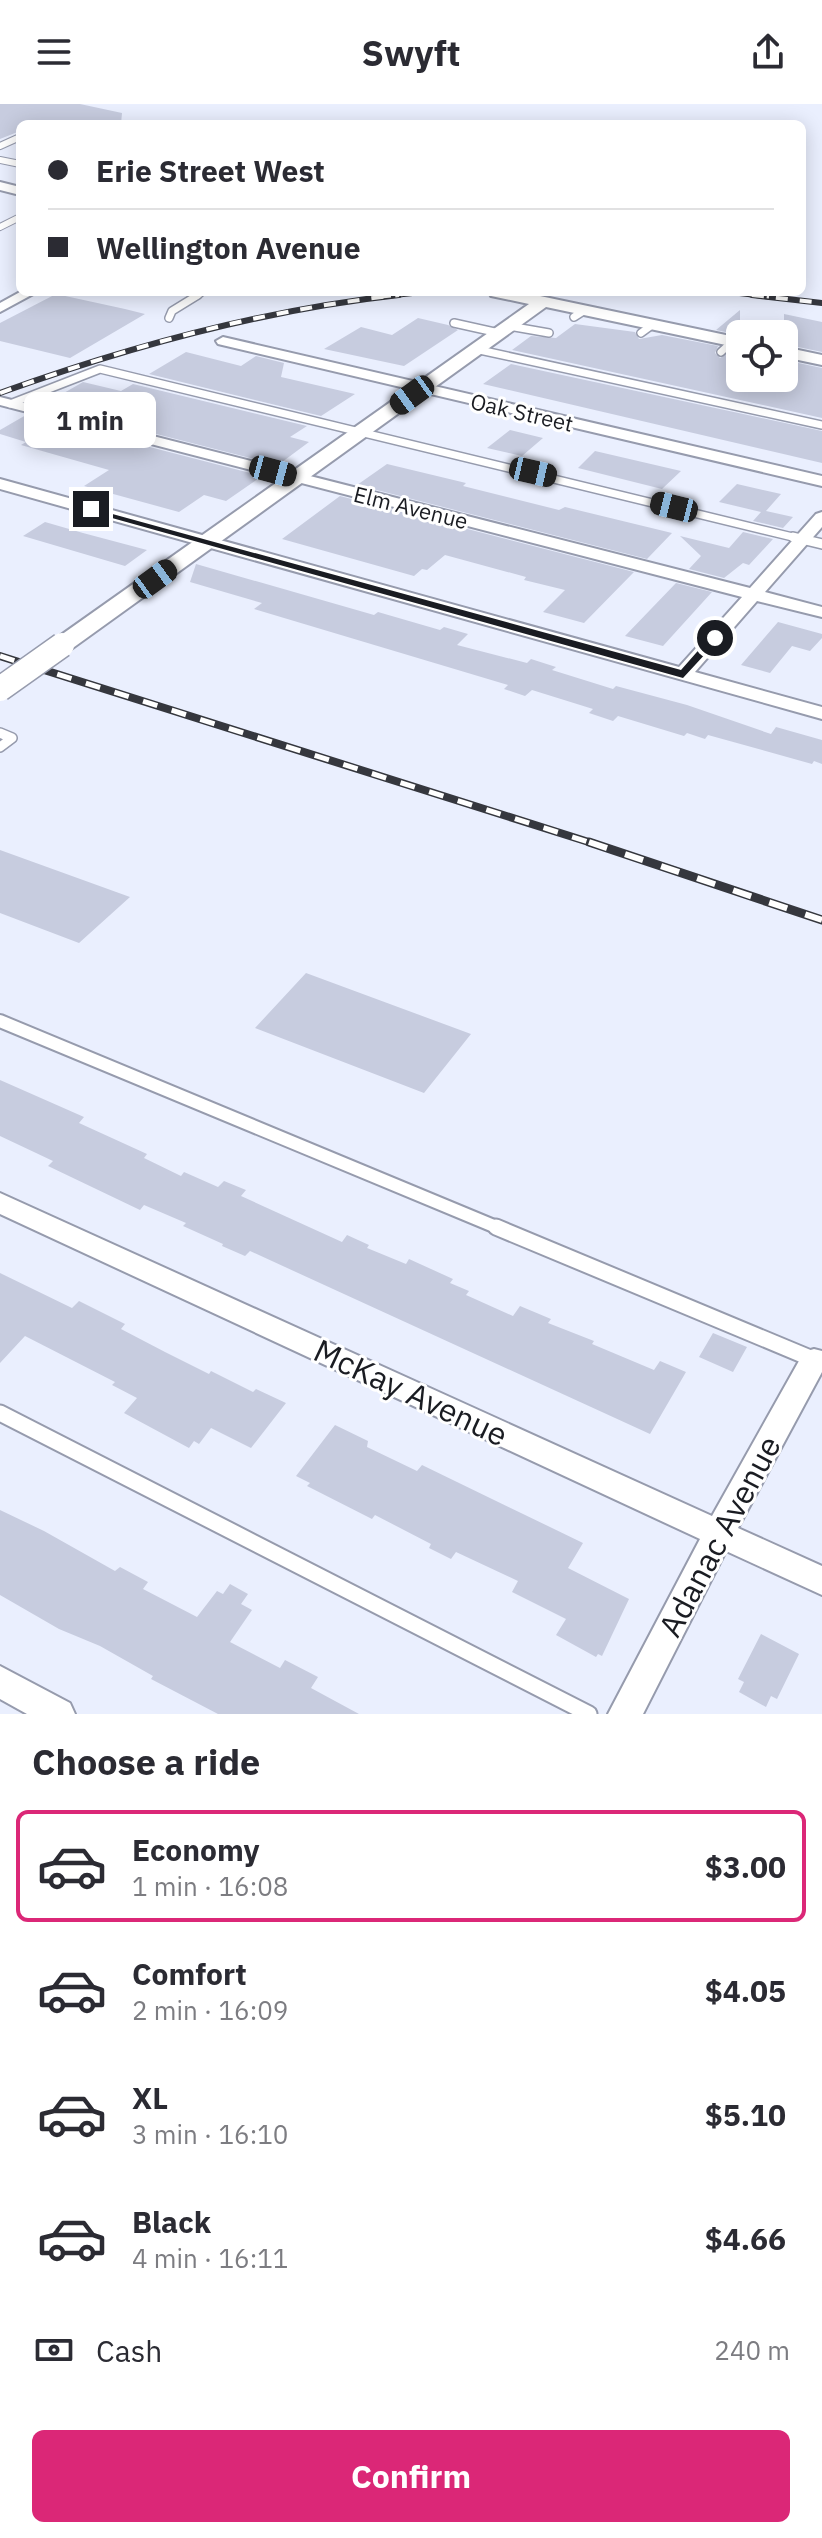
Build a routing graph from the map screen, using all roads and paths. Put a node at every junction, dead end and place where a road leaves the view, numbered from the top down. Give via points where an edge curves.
1 (22, 296) edge
2 (196, 296) edge
3 (515, 296) edge
4 (543, 302) junction
5 (0, 308) edge
6 (169, 318) dead end
7 (454, 323) dead end
8 (504, 330) junction
9 (549, 333) dead end
10 (223, 341) dead end
11 (726, 345) edge
12 (475, 349) junction
13 (798, 355) edge
14 (822, 360) edge
15 (421, 389) junction
16 (5, 403) edge
17 (822, 425) edge
18 (361, 431) junction
19 (297, 477) junction
20 (822, 481) edge
21 (0, 484) edge
22 (822, 517) edge
23 (802, 539) junction
24 (206, 542) junction
25 (822, 544) edge
26 (754, 594) junction
27 (822, 612) edge
28 (683, 674) junction
29 (0, 689) edge
30 (822, 713) edge
31 (0, 733) edge
32 (0, 747) edge
33 (0, 1021) edge
34 (0, 1203) edge
35 (818, 1361) edge
36 (0, 1413) edge
37 (719, 1533) junction
38 (822, 1581) edge
39 (0, 1681) edge
40 (58, 1714) edge
41 (589, 1714) edge
42 (625, 1714) edge

1 - 5 street
2 - 6 lane
3 - 4 street
4 - 8 street
4 - 11 street
7 - 8 lane
8 - 9 lane
8 - 12 street
10 - 15 street, Oak Street
12 - 15 street
12 - 17 lane
13 - 14 street
15 - 18 street
15 - 20 street, Oak Street
16 - 18 lane via 100,369
16 - 19 street, Elm Avenue
18 - 19 street
18 - 23 lane
19 - 24 street
19 - 26 street, Elm Avenue
21 - 24 street
22 - 23 street
23 - 25 lane
23 - 26 street
24 - 28 street
24 - 29 street, bridge
26 - 27 street, Elm Avenue
26 - 28 street
28 - 30 street
31 - 32 lane via 12,738
33 - 35 lane
34 - 37 street, McKay Avenue
35 - 37 street, Adanac Avenue
36 - 41 lane
37 - 38 street, McKay Avenue
37 - 42 street, Adanac Avenue
39 - 40 street

